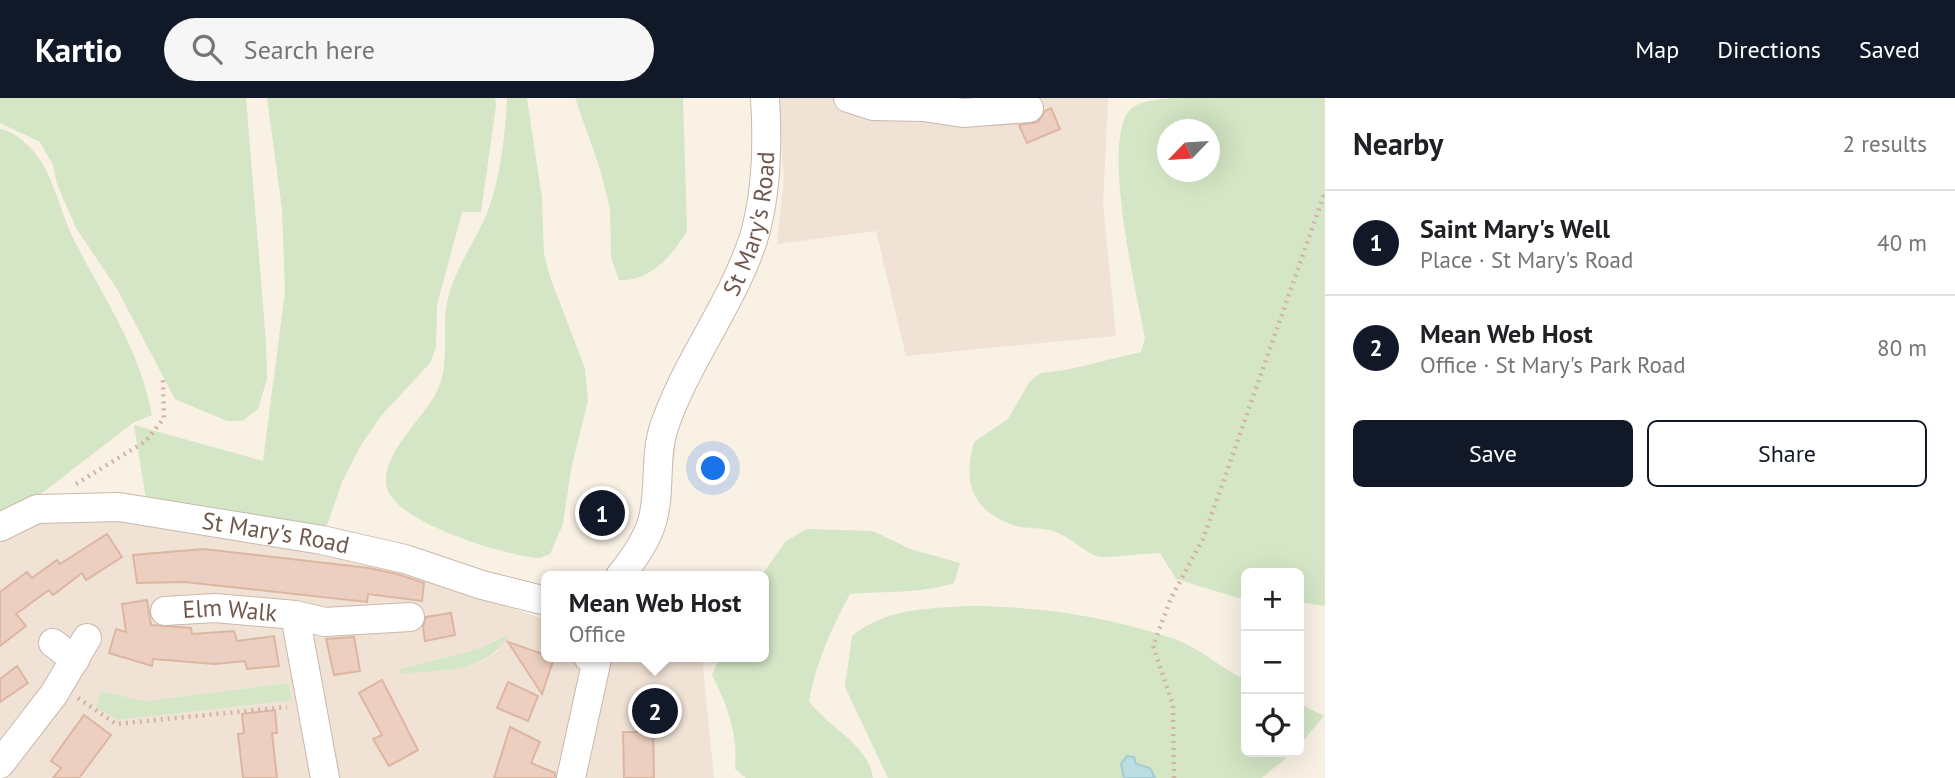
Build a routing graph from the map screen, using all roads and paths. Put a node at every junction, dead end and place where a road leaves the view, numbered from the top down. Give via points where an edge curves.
1 (848, 98) edge
2 (765, 100) edge
3 (1029, 108) dead end
4 (1325, 192) edge
5 (163, 380) dead end
6 (71, 486) dead end
7 (0, 527) edge
8 (624, 571) edge
9 (541, 600) edge
10 (165, 611) dead end
11 (295, 615) junction
12 (410, 617) dead end
13 (71, 647) dead end
14 (596, 662) edge
15 (60, 685) junction
16 (323, 721) junction
17 (0, 764) edge
18 (325, 778) edge
19 (571, 778) edge
20 (1174, 778) edge

1 - 3 street via 873,106 963,113
2 - 8 street, St Mary's Road via 762,200 752,241 677,392 663,431 653,521
4 - 20 path via 1203,539 1171,598 1153,646 1173,705
5 - 6 path via 164,418 146,441
7 - 9 street, St Mary's Road via 37,509 119,507 322,540
10 - 11 street, Elm Walk via 215,608
11 - 12 street, Elm Walk via 325,622
11 - 16 street, Elm Walk
13 - 15 street
14 - 19 street
15 - 16 path via 116,724
15 - 17 street
16 - 18 street, Elm Walk

